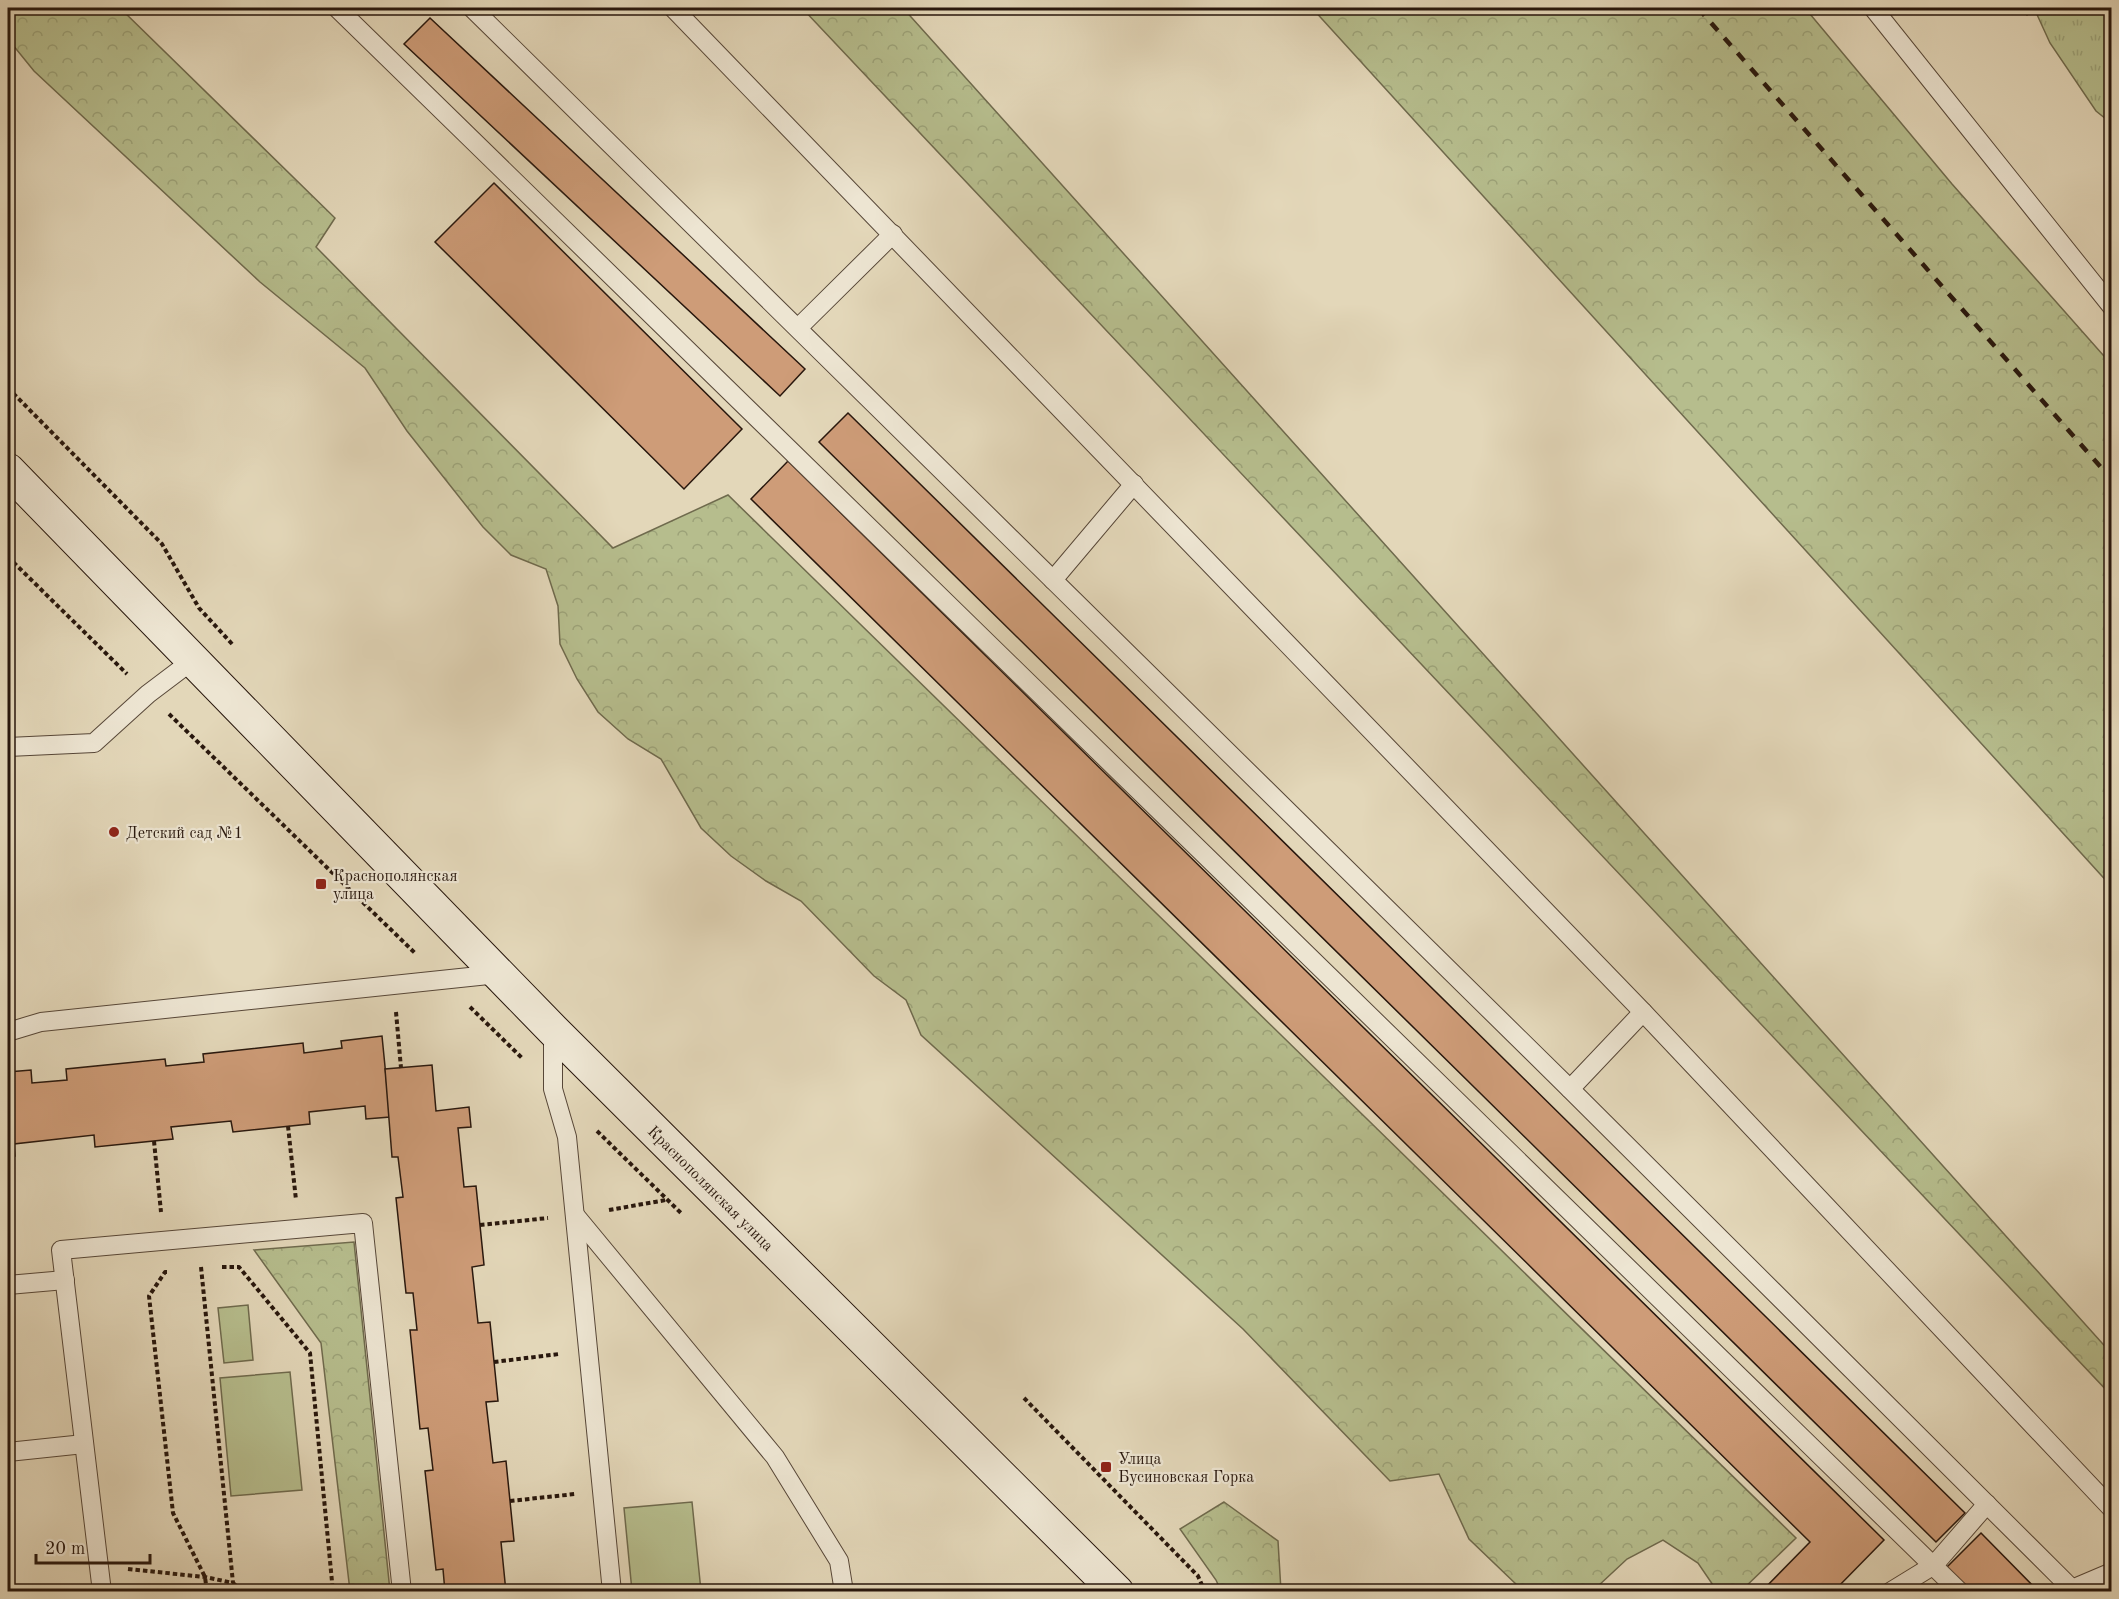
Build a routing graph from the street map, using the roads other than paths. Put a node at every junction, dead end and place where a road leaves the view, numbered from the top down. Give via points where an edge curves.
1 (339, 8) edge
2 (472, 8) edge
3 (673, 8) edge
4 (1873, 8) edge
5 (893, 234) junction
6 (2112, 307) edge
7 (798, 328) junction
8 (8, 470) edge
9 (1134, 484) junction
10 (1053, 580) junction
11 (193, 660) junction
12 (8, 747) edge
13 (498, 974) junction
14 (1643, 1012) junction
15 (554, 1030) junction
16 (8, 1032) edge
17 (1570, 1089) junction
18 (575, 1215) junction
19 (65, 1280) junction
20 (8, 1285) edge
21 (84, 1444) junction
22 (8, 1452) edge
23 (1987, 1504) junction
24 (2112, 1509) edge
25 (1934, 1565) junction
26 (2112, 1572) edge
27 (102, 1592) edge
28 (402, 1592) edge
29 (612, 1592) edge
30 (844, 1592) edge
31 (1117, 1592) edge
32 (1890, 1592) edge
33 (1960, 1592) edge

1 - 25 lane
2 - 7 lane
3 - 5 lane
4 - 6 lane
5 - 7 lane
5 - 9 lane
7 - 10 lane
8 - 11 street, Краснополянская улица
9 - 10 lane
9 - 14 lane
10 - 17 lane
11 - 12 lane via 94,743
11 - 13 street, Краснополянская улица
13 - 15 street, Краснополянская улица
13 - 16 lane via 41,1022
14 - 17 lane
14 - 24 lane
15 - 18 lane via 553,1089 567,1137
15 - 31 street, Краснополянская улица
17 - 23 lane
18 - 29 lane
18 - 30 lane via 775,1457 839,1561
19 - 20 lane
19 - 21 lane
19 - 28 lane via 61,1250 363,1223
21 - 22 lane
21 - 27 lane
23 - 25 lane
23 - 26 lane via 2072,1589
25 - 32 lane
25 - 33 lane

